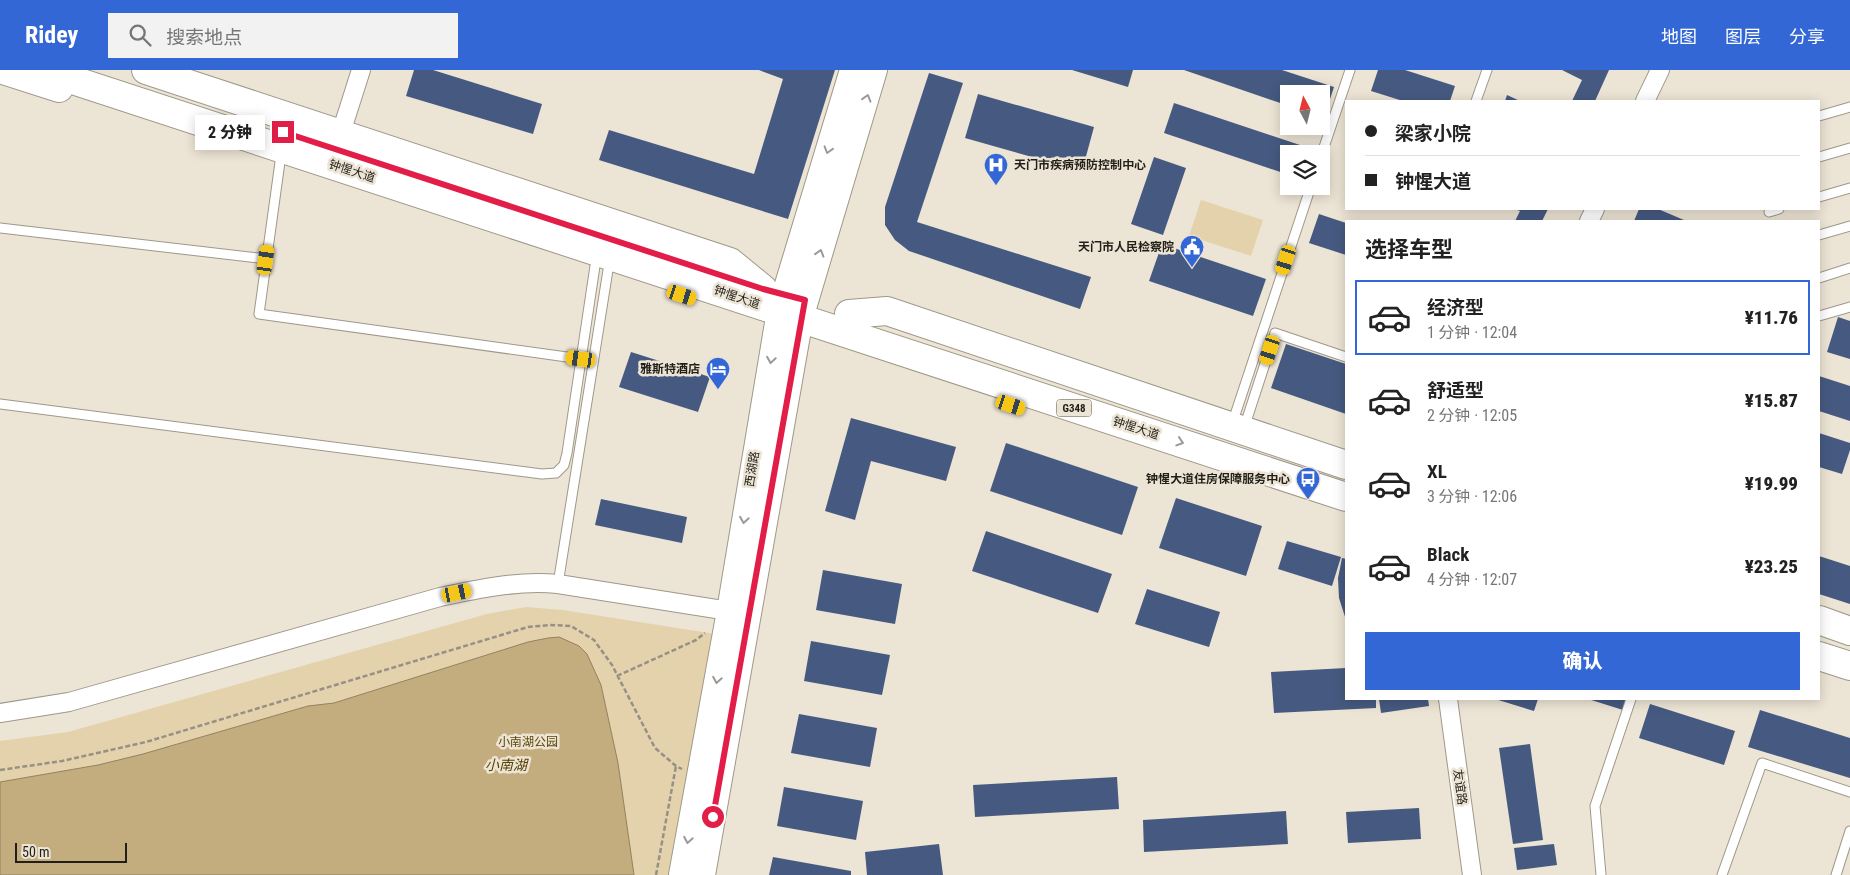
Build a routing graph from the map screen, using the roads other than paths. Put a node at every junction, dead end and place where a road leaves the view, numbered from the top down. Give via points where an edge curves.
1 (3, 70) edge
2 (42, 70) edge
3 (92, 70) edge
4 (146, 70) edge
5 (361, 70) edge
6 (852, 70) edge
7 (875, 70) edge
8 (1350, 70) edge
9 (1487, 70) edge
10 (1660, 70) edge
11 (1476, 100) edge
12 (1645, 100) edge
13 (1850, 107) edge
14 (1820, 116) edge
15 (1325, 145) edge
16 (1850, 148) edge
17 (336, 149) junction
18 (1820, 157) edge
19 (280, 162) junction
20 (1850, 188) edge
21 (1308, 195) edge
22 (1820, 197) edge
23 (1776, 210) edge
24 (1769, 212) dead end
25 (1850, 226) edge
26 (0, 228) edge
27 (1820, 235) edge
28 (266, 260) junction
29 (601, 268) junction
30 (1850, 268) edge
31 (1820, 278) edge
32 (781, 302) junction
33 (1850, 307) edge
34 (1820, 316) edge
35 (848, 324) junction
36 (1345, 357) edge
37 (581, 359) junction
38 (0, 404) edge
39 (1237, 428) junction
40 (1345, 465) edge
41 (1345, 479) edge
42 (1345, 497) edge
43 (1345, 516) edge
44 (558, 584) junction
45 (729, 611) junction
46 (1820, 620) edge
47 (1850, 631) edge
48 (1820, 635) edge
49 (1850, 646) edge
50 (1820, 656) edge
51 (1850, 666) edge
52 (1820, 674) edge
53 (1850, 684) edge
54 (1448, 700) edge
55 (1631, 700) edge
56 (0, 714) edge
57 (1850, 792) edge
58 (1850, 831) edge
59 (681, 875) edge
60 (703, 875) edge
61 (1472, 875) edge
62 (1601, 875) edge
63 (1722, 875) edge
64 (1836, 875) edge

1 - 19 highway
2 - 17 highway, 钟惺大道 / G348
3 - 17 highway, 钟惺大道 / G348
4 - 17 highway
5 - 17 street
6 -> 32 main road, 西湖路
32 -> 7 main road, 西湖路
8 - 15 lane
9 - 11 lane
10 - 12 street
13 - 14 lane
16 - 18 lane
17 - 32 highway, 钟惺大道 / G348
19 - 28 lane
19 - 29 highway
20 - 22 lane
21 - 39 lane
23 - 24 lane
25 - 27 lane
26 - 28 lane
28 - 37 lane via 259,314
29 - 32 highway via 719,307
29 - 37 lane
29 - 44 lane
30 - 31 lane
32 - 35 highway, 钟惺大道 / G348
32 -> 45 main road, 西湖路
32 - 60 main road, 西湖路
33 - 34 lane
35 - 39 highway via 888,311
35 - 41 highway, 钟惺大道 / G348
35 -> 42 highway, 钟惺大道 / G348
35 - 43 highway via 880,362
36 - 39 lane via 1275,333
37 - 38 lane via 567,453 564,465 556,473 542,474
39 - 40 highway
44 - 45 street
44 - 56 street via 539,582 491,586 440,597 69,702
45 -> 59 main road, 西湖路
46 - 47 highway
48 - 49 highway
50 - 51 highway
52 - 53 highway
54 - 61 street, 友谊路
55 - 62 lane via 1595,806
57 - 63 lane via 1762,763
58 - 64 lane

